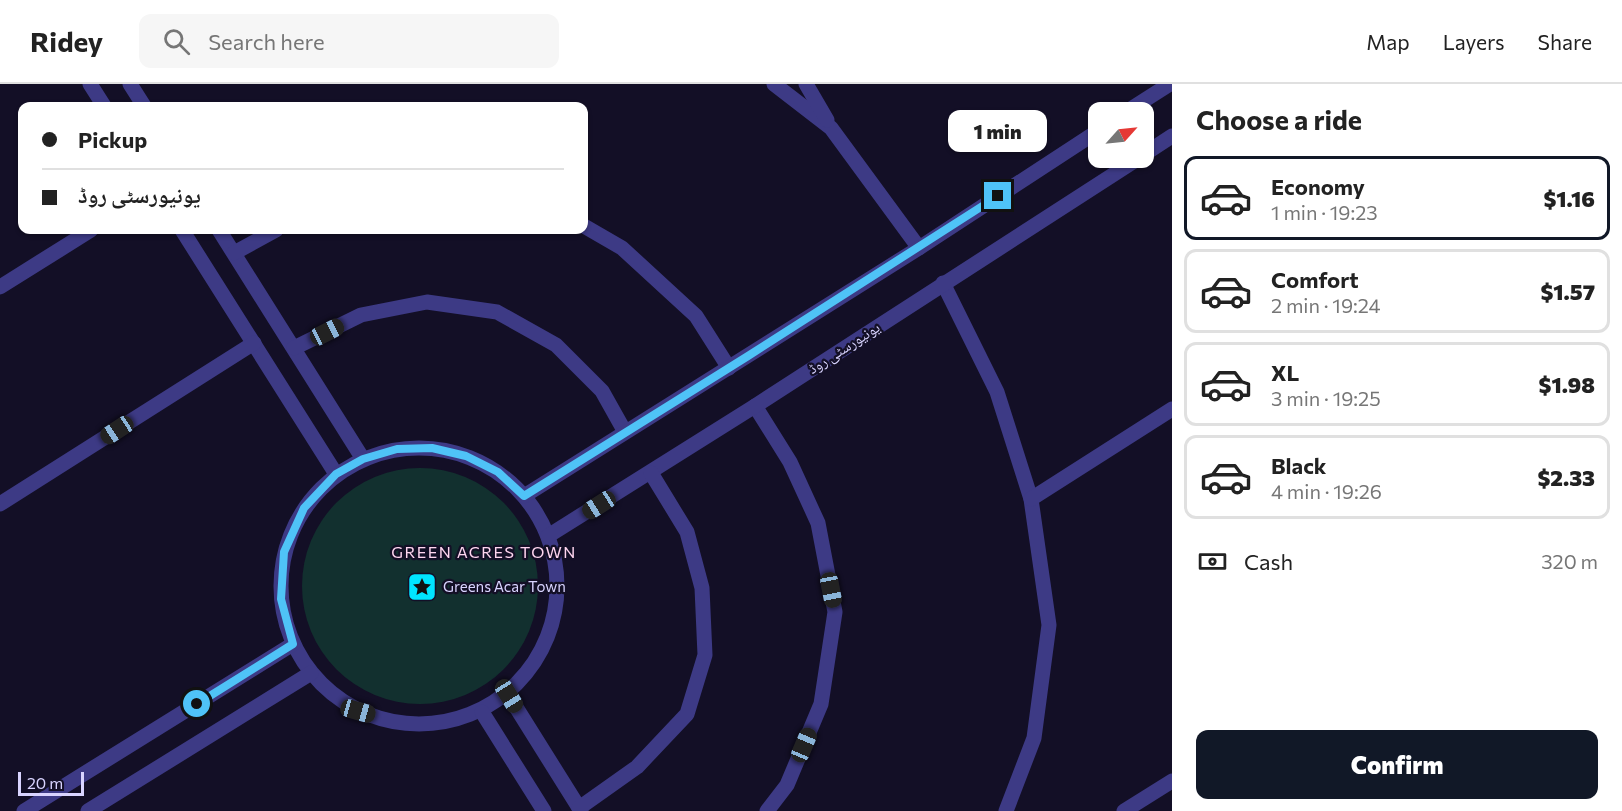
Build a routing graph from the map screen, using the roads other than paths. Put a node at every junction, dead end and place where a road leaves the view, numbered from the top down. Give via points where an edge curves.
1 (90, 84) edge
2 (130, 84) edge
3 (774, 84) edge
4 (806, 84) edge
5 (1170, 84) edge
6 (101, 102) edge
7 (141, 102) edge
8 (1142, 102) edge
9 (831, 128) junction
10 (1172, 136) edge
11 (1088, 138) edge
12 (1154, 148) edge
13 (1123, 168) edge
14 (588, 228) edge
15 (85, 234) edge
16 (185, 234) edge
17 (222, 234) edge
18 (269, 234) edge
19 (919, 248) junction
20 (234, 253) junction
21 (943, 283) junction
22 (0, 287) edge
23 (254, 343) junction
24 (294, 348) junction
25 (729, 368) junction
26 (755, 406) junction
27 (1172, 410) edge
28 (625, 432) junction
29 (363, 459) junction
30 (651, 473) junction
31 (336, 474) junction
32 (524, 496) junction
33 (1032, 499) junction
34 (0, 504) edge
35 (548, 536) junction
36 (293, 644) junction
37 (311, 673) junction
38 (509, 696) junction
39 (482, 712) junction
40 (1172, 781) edge
41 (537, 809) edge
42 (580, 810) edge
43 (24, 811) edge
44 (88, 811) edge
45 (766, 811) edge
46 (1006, 811) edge
47 (1124, 811) edge

1 - 6 street
2 - 7 street
3 - 9 street
4 - 9 street
5 - 8 street
9 - 19 street
10 - 12 street
11 - 19 street
13 - 21 street, یونیورسٹی روڈ
14 - 25 street via 622,248 696,316
15 - 22 street
16 - 23 street
17 - 20 street
18 - 20 street
19 - 25 street
20 - 24 street
21 - 26 street, یونیورسٹی روڈ
21 - 33 street via 997,392
23 - 31 street
23 - 34 street
24 - 28 street via 361,315 427,302 497,312 556,345 602,391
24 - 29 street
25 - 28 street
26 - 30 street, یونیورسٹی روڈ
26 - 45 street via 790,462 818,523 835,612 821,704 786,785
27 - 33 street
28 - 32 street
29 - 31 street
29 - 32 street via 397,449 432,448 466,456 498,472
30 - 35 street, یونیورسٹی روڈ
30 - 42 street via 687,532 702,588 705,655 687,714 637,766
31 - 36 street via 304,508 284,552 281,599
32 - 35 street
33 - 46 street via 1049,625 1034,738
35 - 38 street via 557,583 551,630
36 - 37 street
36 - 43 street
37 - 39 street via 358,711 404,724 451,722
37 - 44 street
38 - 39 street
38 - 42 street
39 - 41 street
40 - 47 street

